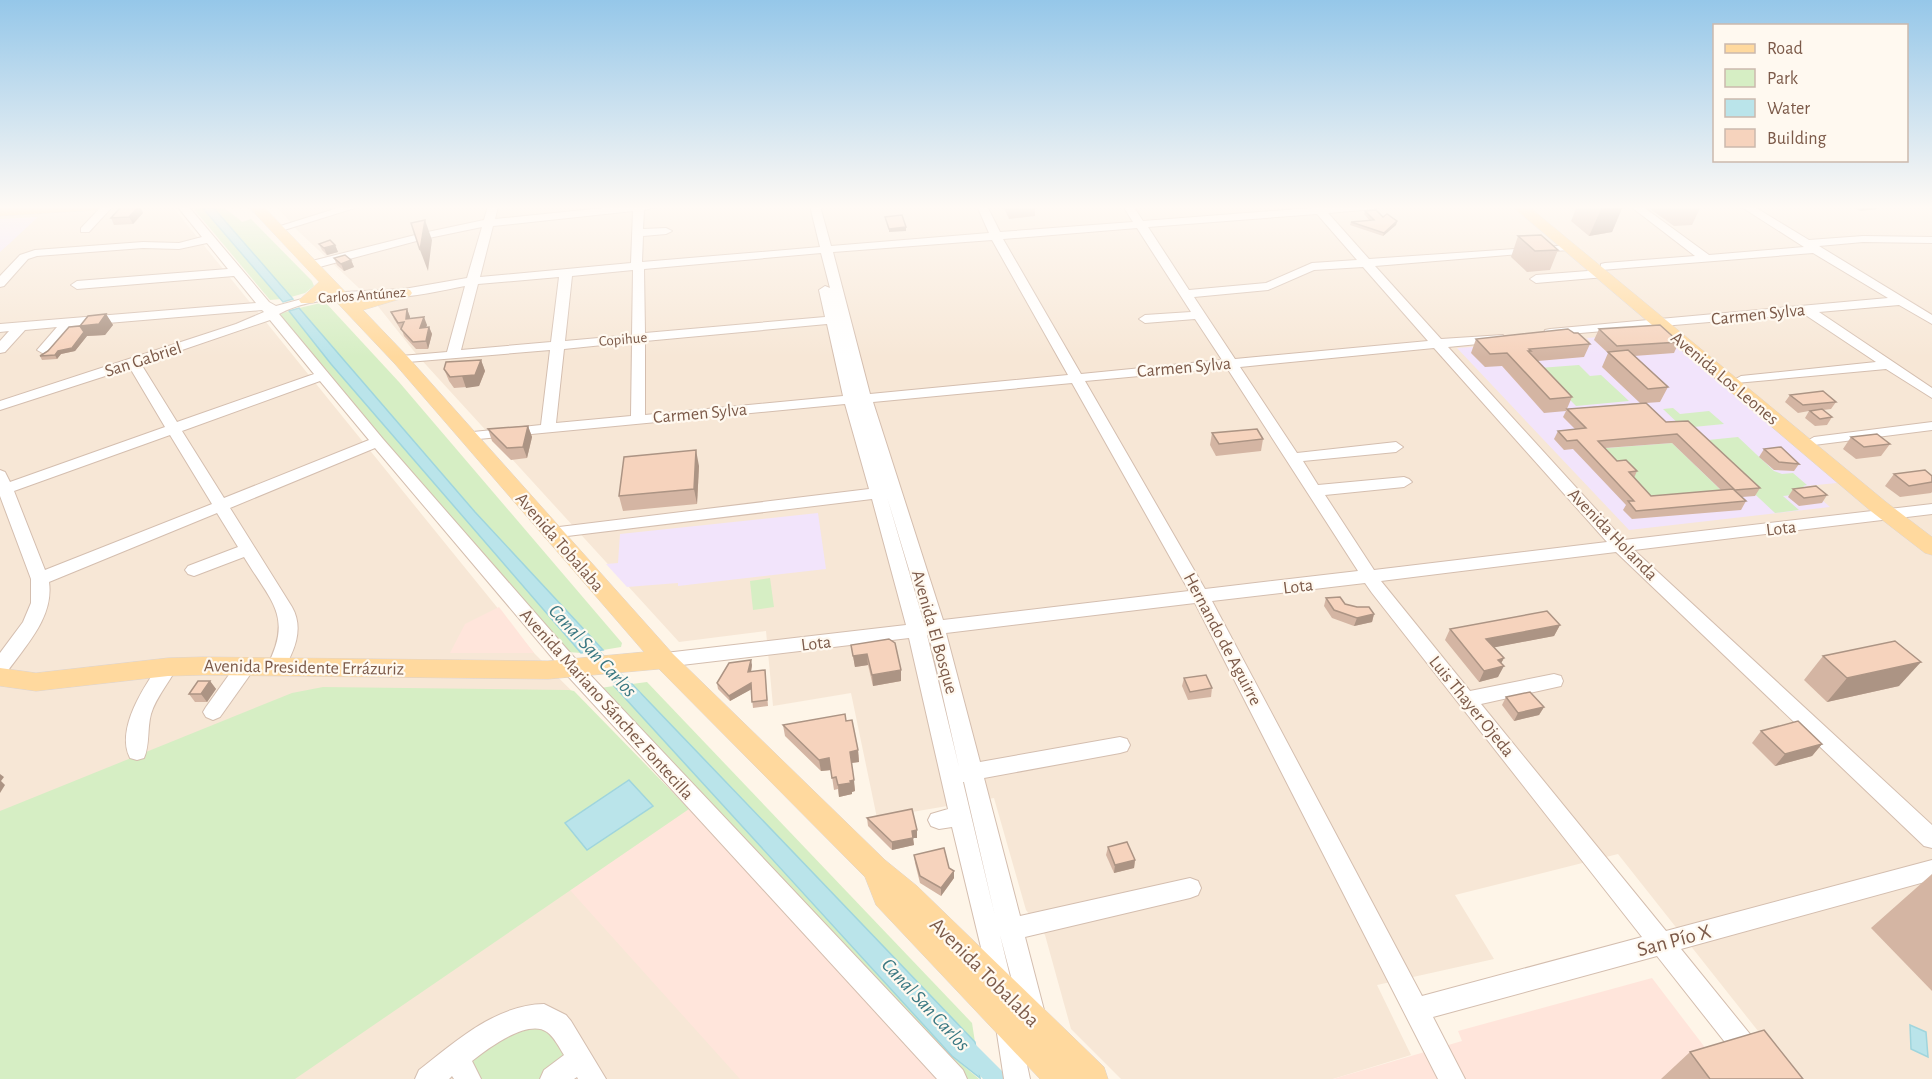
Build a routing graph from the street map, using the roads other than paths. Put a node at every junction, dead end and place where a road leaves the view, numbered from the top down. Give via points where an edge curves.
1 (26, 256) edge
2 (223, 256) edge
3 (304, 256) edge
4 (344, 256) edge
5 (480, 256) edge
6 (638, 256) edge
7 (748, 256) edge
8 (823, 256) edge
9 (1008, 256) edge
10 (1160, 256) edge
11 (1362, 256) edge
12 (1443, 256) edge
13 (1582, 256) edge
14 (1587, 256) edge
15 (1703, 256) edge
16 (1730, 256) edge
17 (1827, 256) edge
18 (1707, 259) junction
19 (1367, 262) junction
20 (312, 265) junction
21 (638, 266) junction
22 (1603, 271) junction
23 (235, 272) junction
24 (566, 272) junction
25 (1536, 279) dead end
26 (327, 281) junction
27 (473, 281) junction
28 (0, 283) edge
29 (77, 285) dead end
30 (405, 294) joint
31 (1185, 294) junction
32 (1901, 301) junction
33 (347, 302) junction
34 (284, 306) junction
35 (1807, 310) junction
36 (1198, 315) junction
37 (838, 319) junction
38 (1145, 319) dead end
39 (1932, 320) edge
40 (69, 322) junction
41 (1667, 323) junction
42 (21, 326) junction
43 (0, 328) edge
44 (1539, 334) edge
45 (1517, 336) edge
46 (637, 338) junction
47 (1437, 343) junction
48 (558, 344) junction
49 (0, 349) edge
50 (44, 350) edge
51 (453, 354) junction
52 (401, 360) junction
53 (133, 362) junction
54 (1230, 363) junction
55 (1888, 365) junction
56 (322, 375) junction
57 (1076, 377) junction
58 (1741, 380) junction
59 (1932, 394) edge
60 (858, 398) junction
61 (0, 406) edge
62 (638, 419) junction
63 (1932, 426) edge
64 (548, 427) junction
65 (174, 429) junction
66 (468, 436) junction
67 (1814, 441) junction
68 (378, 442) junction
69 (1396, 447) dead end
70 (1292, 458) junction
71 (1404, 482) dead end
72 (2, 485) edge
73 (1313, 491) junction
74 (886, 492) junction
75 (221, 506) junction
76 (1932, 509) edge
77 (1895, 514) junction
78 (551, 533) junction
79 (1932, 536) edge
80 (1622, 548) junction
81 (1932, 548) edge
82 (248, 549) junction
83 (194, 570) dead end
84 (1370, 577) junction
85 (40, 579) junction
86 (1201, 597) junction
87 (926, 630) junction
88 (664, 660) junction
89 (0, 667) edge
90 (168, 667) junction
91 (245, 667) junction
92 (599, 667) junction
93 (275, 668) junction
94 (0, 677) edge
95 (1554, 681) dead end
96 (36, 682) junction
97 (0, 694) edge
98 (1467, 699) junction
99 (213, 712) dead end
100 (1120, 746) dead end
101 (137, 752) dead end
102 (962, 774) junction
103 (1932, 839) edge
104 (875, 869) junction
105 (1932, 870) edge
106 (1190, 888) dead end
107 (982, 907) junction
108 (1011, 929) junction
109 (1662, 944) junction
110 (1000, 986) junction
111 (1416, 1010) junction
112 (1021, 1021) junction
113 (462, 1068) edge
114 (586, 1069) edge
115 (1038, 1072) edge
116 (428, 1079) edge
117 (553, 1079) edge
118 (954, 1079) edge
119 (1092, 1079) edge
120 (1452, 1079) edge
121 (1770, 1079) edge

1 - 28 street
2 - 23 street, Avenida Mariano Sánchez Fontecilla
3 - 20 main road, Avenida Tobalaba
4 - 20 street
5 - 27 street
6 - 21 street
7 - 21 street, Carlos Antúnez
8 - 37 street, Avenida El Bosque
9 - 57 street, Hernando de Aguirre
10 - 31 street, Luis Thayer Ojeda
11 - 19 street, Avenida Holanda
12 - 19 street
13 - 22 main road, Avenida Los Leones
14 - 22 main road, Avenida Los Leones
15 - 18 street
16 - 18 street
17 - 32 street
18 - 22 street
19 - 31 street via 1312,267 1268,286
19 - 47 street, Avenida Holanda
20 - 26 main road, Avenida Tobalaba
21 - 24 street, Carlos Antúnez
21 - 46 street
22 - 25 street
22 - 41 main road, Avenida Los Leones
23 - 29 street
23 - 34 street, Avenida Mariano Sánchez Fontecilla
24 - 27 street, Carlos Antúnez
24 - 48 street
26 - 33 main road, Avenida Tobalaba
26 - 34 main road via 320,291
27 - 30 street, Carlos Antúnez
27 - 51 street
30 - 33 main road
31 - 36 street, Luis Thayer Ojeda
32 - 35 street, Carmen Sylva
32 - 39 street
33 - 34 street, Carlos Antúnez
33 - 52 main road, Avenida Tobalaba
34 - 40 street
34 - 53 street, San Gabriel via 241,327
34 - 56 street, Avenida Mariano Sánchez Fontecilla
35 - 41 street, Carmen Sylva
35 - 55 street
36 - 38 street
36 - 54 street, Luis Thayer Ojeda
37 - 46 street, Copihue
37 - 60 street, Avenida El Bosque
40 - 42 street
40 - 50 street
41 - 44 street, Carmen Sylva
41 - 58 main road, Avenida Los Leones
41 - 77 main road, Avenida Los Leones
42 - 43 street
42 - 49 street
45 - 47 street, Carmen Sylva
46 - 48 street, Copihue
46 - 62 street
47 - 54 street, Carmen Sylva
47 - 80 street, Avenida Holanda
48 - 51 street, Copihue
48 - 64 street
51 - 52 street, Copihue
52 - 66 main road, Avenida Tobalaba
53 - 61 street, San Gabriel
53 - 65 street
54 - 57 street, Carmen Sylva
54 - 70 street, Luis Thayer Ojeda
55 - 58 street
55 - 59 street
56 - 65 street
56 - 68 street, Avenida Mariano Sánchez Fontecilla
57 - 60 street, Carmen Sylva
57 - 86 street, Hernando de Aguirre
58 - 67 main road, Avenida Los Leones
60 - 62 street, Carmen Sylva
60 - 74 street, Avenida El Bosque
62 - 64 street, Carmen Sylva
63 - 67 street
64 - 66 street, Carmen Sylva
65 - 72 street
65 - 75 street
66 - 78 main road, Avenida Tobalaba
67 - 77 main road, Avenida Los Leones
68 - 75 street
68 - 92 street, Avenida Mariano Sánchez Fontecilla
69 - 70 street
70 - 73 street, Luis Thayer Ojeda
71 - 73 street
72 - 85 street
73 - 84 street, Luis Thayer Ojeda
74 - 78 street
74 - 87 street, Avenida El Bosque
75 - 82 street
75 - 85 street
76 - 77 street, Lota
77 - 79 main road, Avenida Los Leones
77 - 80 street, Lota
77 - 81 main road, Avenida Los Leones
78 - 88 main road, Avenida Tobalaba
80 - 84 street, Lota
80 - 103 street, Avenida Holanda
82 - 83 street
82 - 93 street via 289,619 287,644
84 - 86 street, Lota
84 - 98 street, Luis Thayer Ojeda
85 - 89 street via 43,592 39,608
86 - 87 street, Lota
86 - 111 street, Hernando de Aguirre
87 - 88 street, Lota
87 - 102 street, Avenida El Bosque
88 - 92 main road, Lota
88 - 104 main road, Avenida Tobalaba
90 - 91 main road, Avenida Presidente Errázuriz
90 - 96 main road, Avenida Presidente Errázuriz
90 - 101 street via 149,694 136,726
91 - 93 main road, Avenida Presidente Errázuriz
91 - 99 street
92 - 93 main road, Avenida Presidente Errázuriz
92 - 118 street, Avenida Mariano Sánchez Fontecilla
94 - 96 main road, Avenida Presidente Errázuriz
95 - 98 street
96 - 97 main road, Avenida Presidente Errázuriz
98 - 109 street, Luis Thayer Ojeda
100 - 102 street
102 - 107 street, Avenida El Bosque via 950,818
102 - 108 street, Avenida El Bosque
104 - 110 main road, Avenida Tobalaba
104 - 112 main road, Avenida Tobalaba via 886,896
105 - 109 street, San Pío X
106 - 108 street
107 - 108 street
107 - 110 street, Avenida El Bosque
108 - 112 street, Avenida El Bosque
109 - 111 street, San Pío X
109 - 121 street, Luis Thayer Ojeda
110 - 112 main road, Avenida Tobalaba
111 - 120 street, Hernando de Aguirre
112 - 115 main road, Avenida Tobalaba
112 - 119 main road, Avenida Tobalaba
113 - 114 street via 499,1027 540,1016 556,1023
113 - 116 street
114 - 117 street

